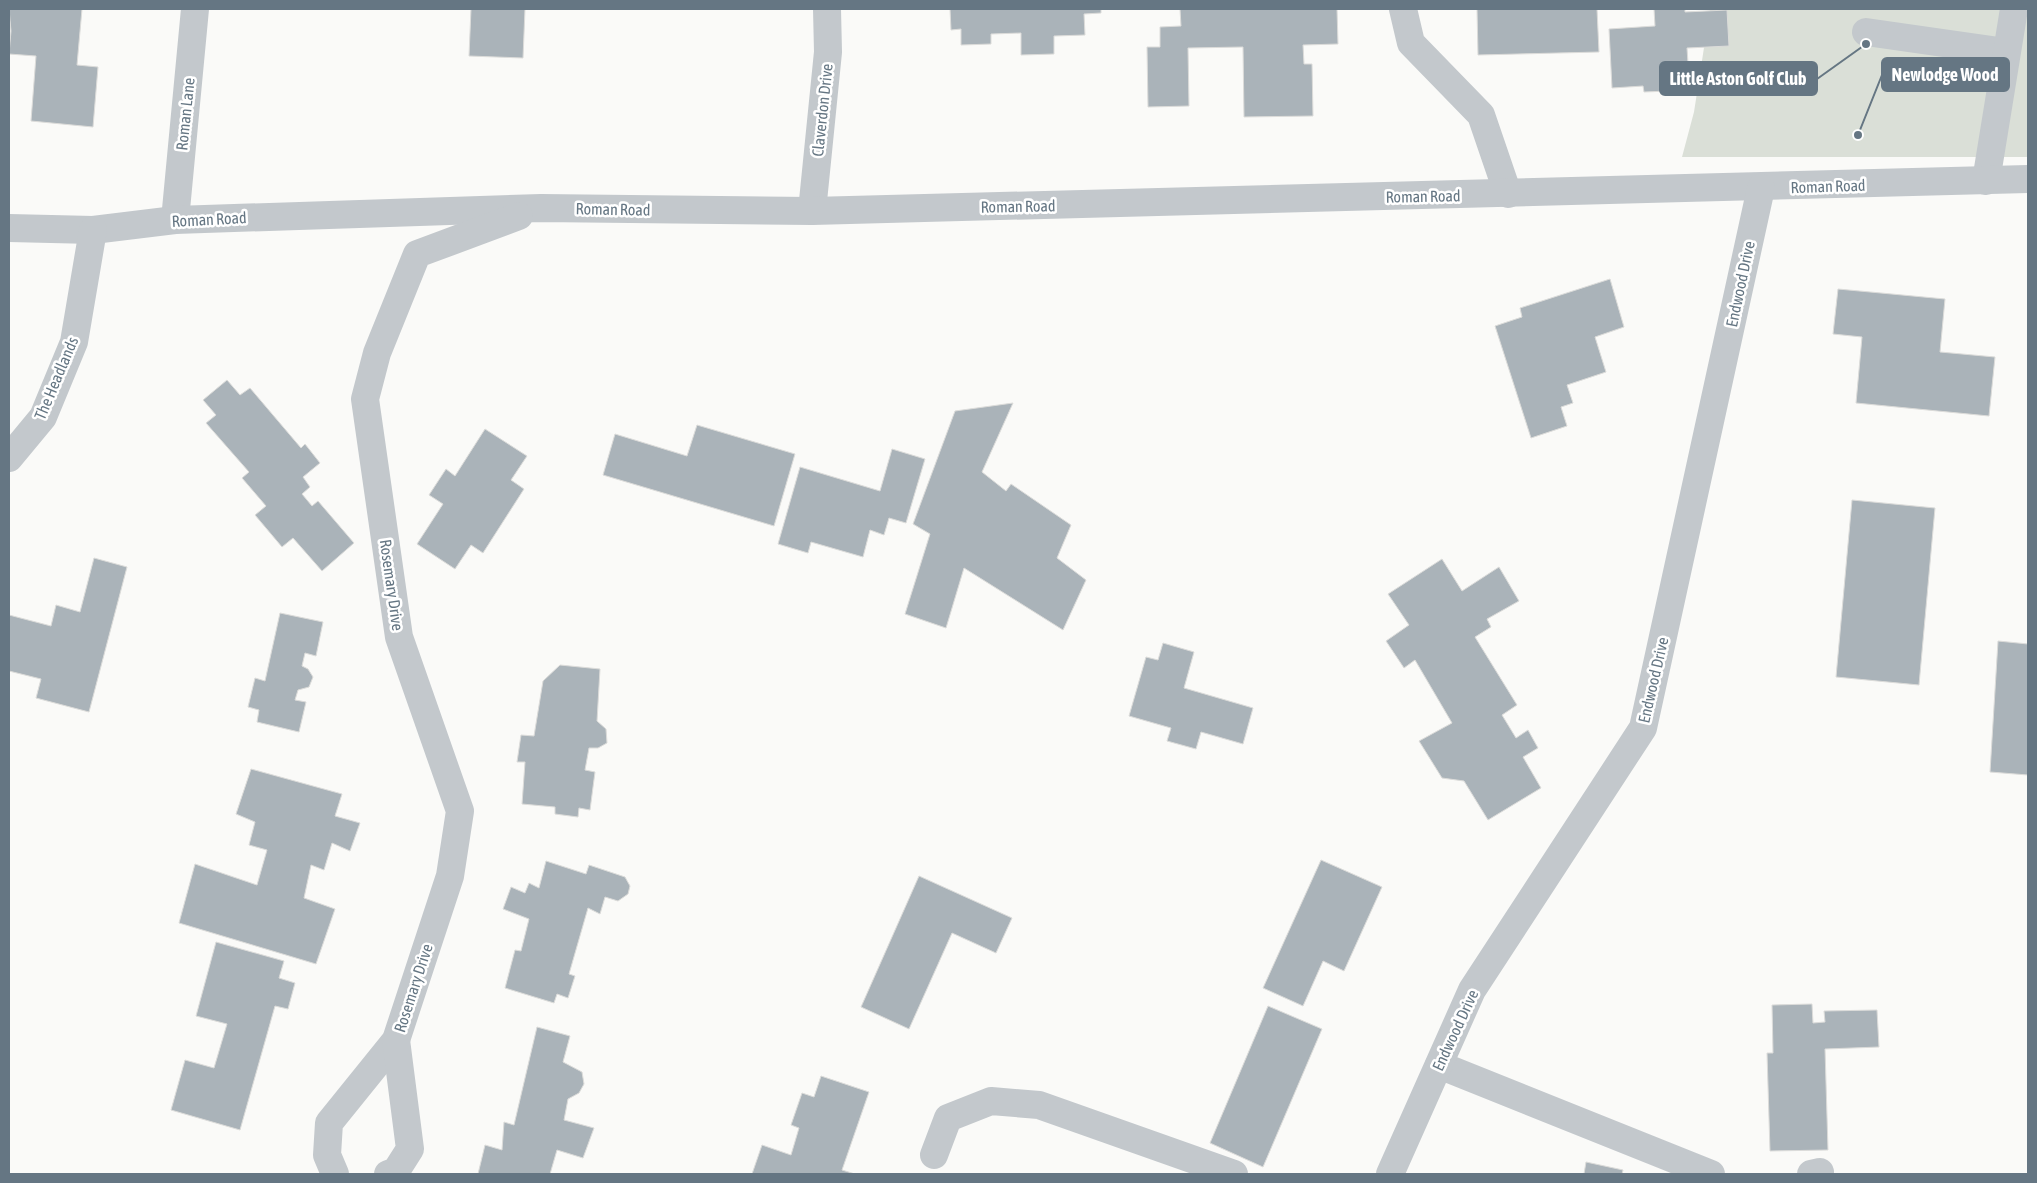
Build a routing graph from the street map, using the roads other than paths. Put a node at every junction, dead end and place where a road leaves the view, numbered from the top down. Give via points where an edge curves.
1 (195, 9) edge
2 (827, 9) edge
3 (1403, 9) edge
4 (2014, 9) edge
5 (1866, 32) dead end
6 (2006, 52) junction
7 (2028, 179) edge
8 (1986, 181) junction
9 (1760, 188) junction
10 (1508, 194) junction
11 (541, 208) junction
12 (812, 211) junction
13 (175, 220) junction
14 (9, 228) edge
15 (93, 230) junction
16 (9, 458) edge
17 (396, 1040) junction
18 (1439, 1065) junction
19 (934, 1155) dead end
20 (335, 1174) edge
21 (388, 1174) edge
22 (1234, 1174) edge
23 (1390, 1174) edge
24 (1711, 1174) edge

1 - 13 street, Roman Lane
2 - 12 street, Claverdon Drive via 828,52
3 - 10 street via 1411,42 1481,115
4 - 6 street
5 - 6 street
6 - 8 street
7 - 8 street, Roman Road
8 - 9 street, Roman Road
9 - 10 street, Roman Road
9 - 18 street, Endwood Drive via 1643,728 1472,990
10 - 12 street, Roman Road
11 - 12 street, Roman Road
11 - 13 street, Roman Road
11 - 17 street, Rosemary Drive via 417,254 377,353 365,399 399,637 460,811 450,876
13 - 15 street, Roman Road
14 - 15 street, Roman Road
15 - 16 street, The Headlands via 74,342 43,417
17 - 20 street, Rosemary Drive via 329,1123 326,1155
17 - 21 street, Rosemary Drive via 410,1149 396,1171
18 - 23 street, Endwood Drive
18 - 24 street
19 - 22 street via 948,1118 991,1102 1039,1105

